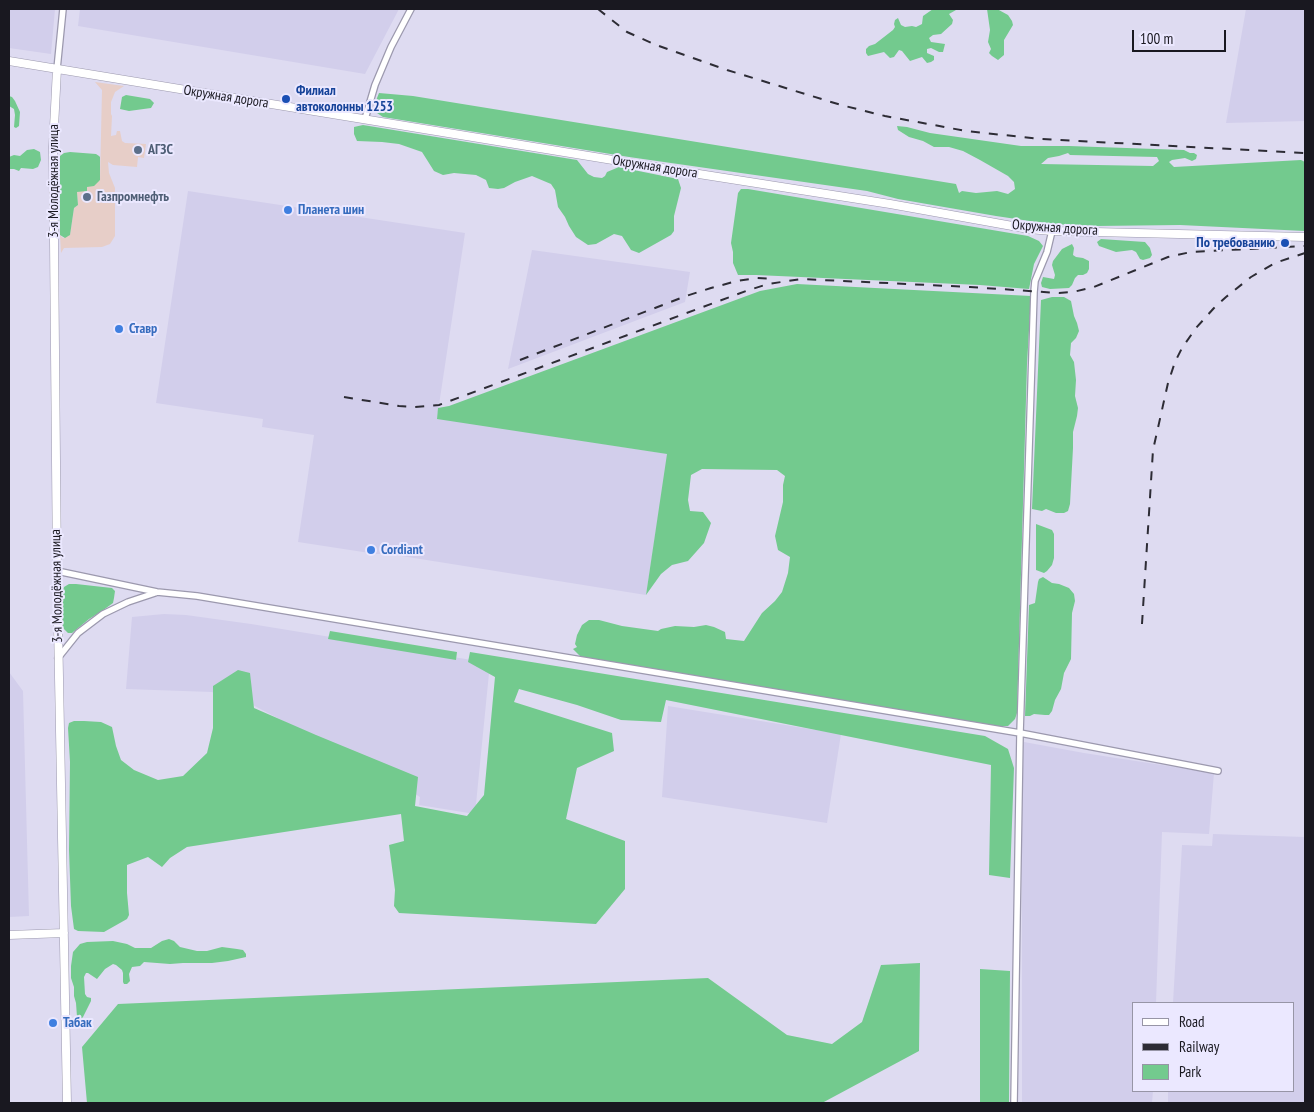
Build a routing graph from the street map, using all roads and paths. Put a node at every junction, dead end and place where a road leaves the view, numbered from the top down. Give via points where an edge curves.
1 (63, 9) edge
2 (411, 9) edge
3 (9, 61) edge
4 (57, 69) junction
5 (365, 119) junction
6 (1052, 231) junction
7 (1305, 237) edge
8 (57, 571) junction
9 (157, 592) junction
10 (58, 658) junction
11 (1020, 733) junction
12 (1218, 771) dead end
13 (64, 933) junction
14 (9, 935) edge
15 (67, 1103) edge
16 (1014, 1103) edge

1 - 4 street
2 - 5 street via 378,78
3 - 4 main road, Окружная дорога
4 - 5 main road, Окружная дорога
4 - 8 main road, 3-я Молодёжная улица via 53,157
5 - 6 main road, Окружная дорога
6 - 7 main road, Окружная дорога
6 - 11 street via 1034,281
8 - 9 street
8 - 10 main road, 3-я Молодёжная улица
9 - 10 street via 103,614 78,633
9 - 11 street via 216,599
10 - 13 main road, 3-я Молодёжная улица
11 - 12 street
11 - 16 street
13 - 14 main road
13 - 15 main road, 3-я Молодёжная улица

